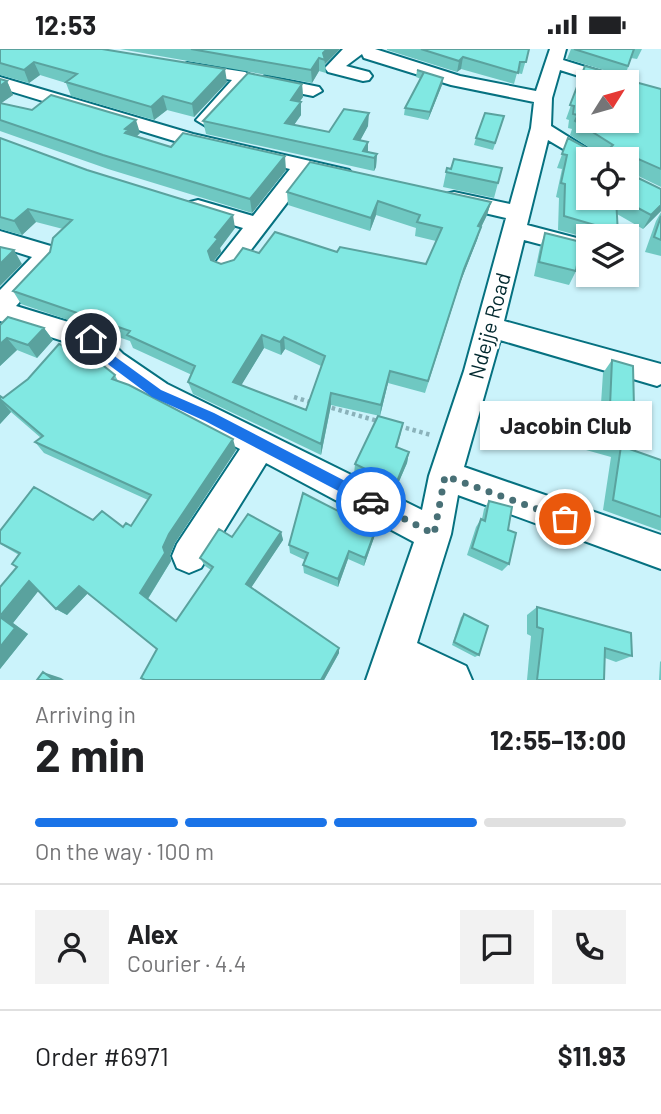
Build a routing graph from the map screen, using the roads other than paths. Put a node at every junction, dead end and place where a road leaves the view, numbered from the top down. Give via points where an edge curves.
1 (360, 49) edge
2 (368, 49) edge
3 (556, 56) edge
4 (174, 66) edge
5 (588, 70) edge
6 (363, 76) dead end
7 (245, 77) junction
8 (0, 82) edge
9 (313, 91) dead end
10 (543, 98) junction
11 (541, 128) junction
12 (188, 139) junction
13 (576, 148) edge
14 (303, 167) junction
15 (357, 178) edge
16 (438, 195) edge
17 (179, 201) edge
18 (517, 222) junction
19 (258, 225) junction
20 (0, 239) edge
21 (576, 244) edge
22 (225, 266) edge
23 (0, 309) edge
24 (490, 327) junction
25 (657, 374) dead end
26 (261, 444) junction
27 (445, 476) junction
28 (434, 534) junction
29 (661, 552) edge
30 (189, 556) dead end
31 (390, 666) edge
32 (452, 680) edge

1 - 6 street via 334,68
2 - 10 street via 370,54 457,81
3 - 5 street
3 - 10 street, Ndejje Road
4 - 7 street
7 - 9 street
7 - 12 street
8 - 12 street
10 - 11 street, Ndejje Road
11 - 13 street
11 - 18 street, Ndejje Road
12 - 14 street
14 - 15 street
14 - 19 street
16 - 18 street
17 - 19 street
18 - 21 street
18 - 24 street, Ndejje Road
19 - 22 street
20 - 23 street via 46,253
23 - 26 street via 91,339 141,384
24 - 25 street
24 - 27 street, Ndejje Road
26 - 28 street
26 - 30 street
27 - 28 street, Ndejje Road
27 - 29 street
28 - 31 street, Ndejje Road
31 - 32 street

